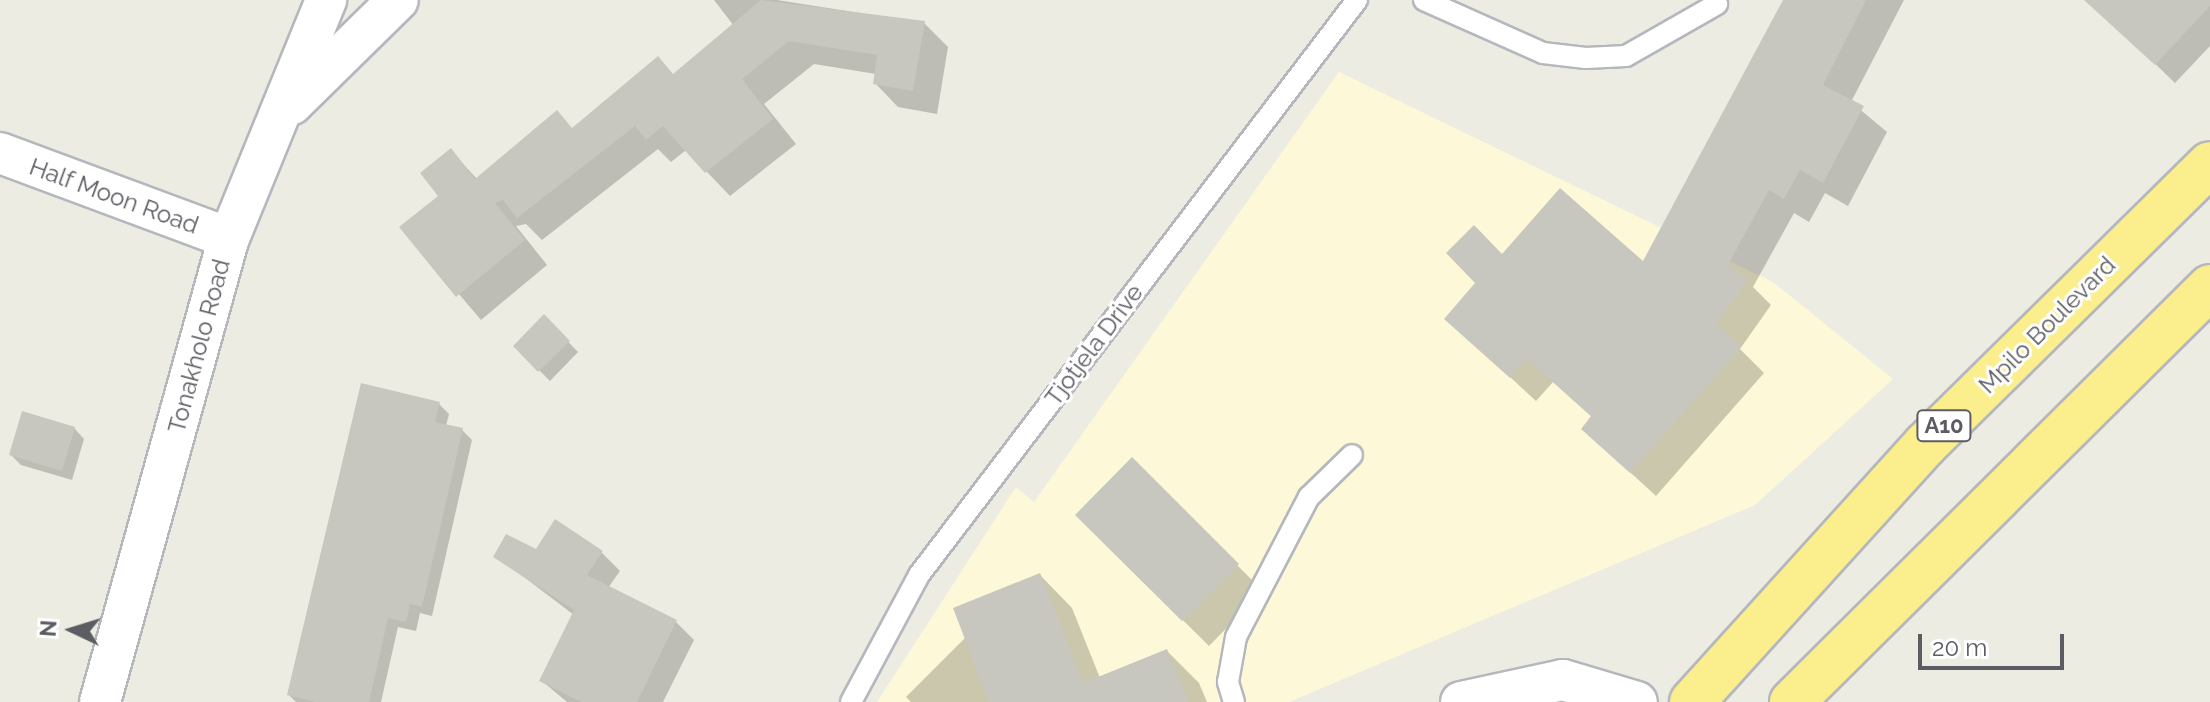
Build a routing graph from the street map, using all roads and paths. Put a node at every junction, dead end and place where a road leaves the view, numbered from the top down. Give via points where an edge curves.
1 (326, 0) edge
2 (398, 0) edge
3 (1357, 0) edge
4 (1424, 0) edge
5 (1717, 4) dead end
6 (280, 116) junction
7 (0, 153) edge
8 (2210, 164) edge
9 (229, 238) junction
10 (2210, 287) edge
11 (1352, 455) dead end
12 (100, 702) edge
13 (851, 702) edge
14 (1234, 702) edge
15 (1461, 702) edge
16 (1637, 702) edge
17 (1692, 702) edge
18 (1792, 702) edge

1 - 6 street, Tonakholo Road
2 - 6 street
3 - 13 lane, Tjotjela Drive via 919,575
4 - 5 lane via 1543,53 1586,58 1626,56
6 - 9 street, Tonakholo Road
7 - 9 street, Half Moon Road
8 - 17 highway, Mpilo Boulevard / A10 via 1925,445
9 - 12 street, Tonakholo Road
10 - 18 highway
11 - 14 lane via 1309,497 1236,637 1228,682
15 - 16 street via 1563,680

